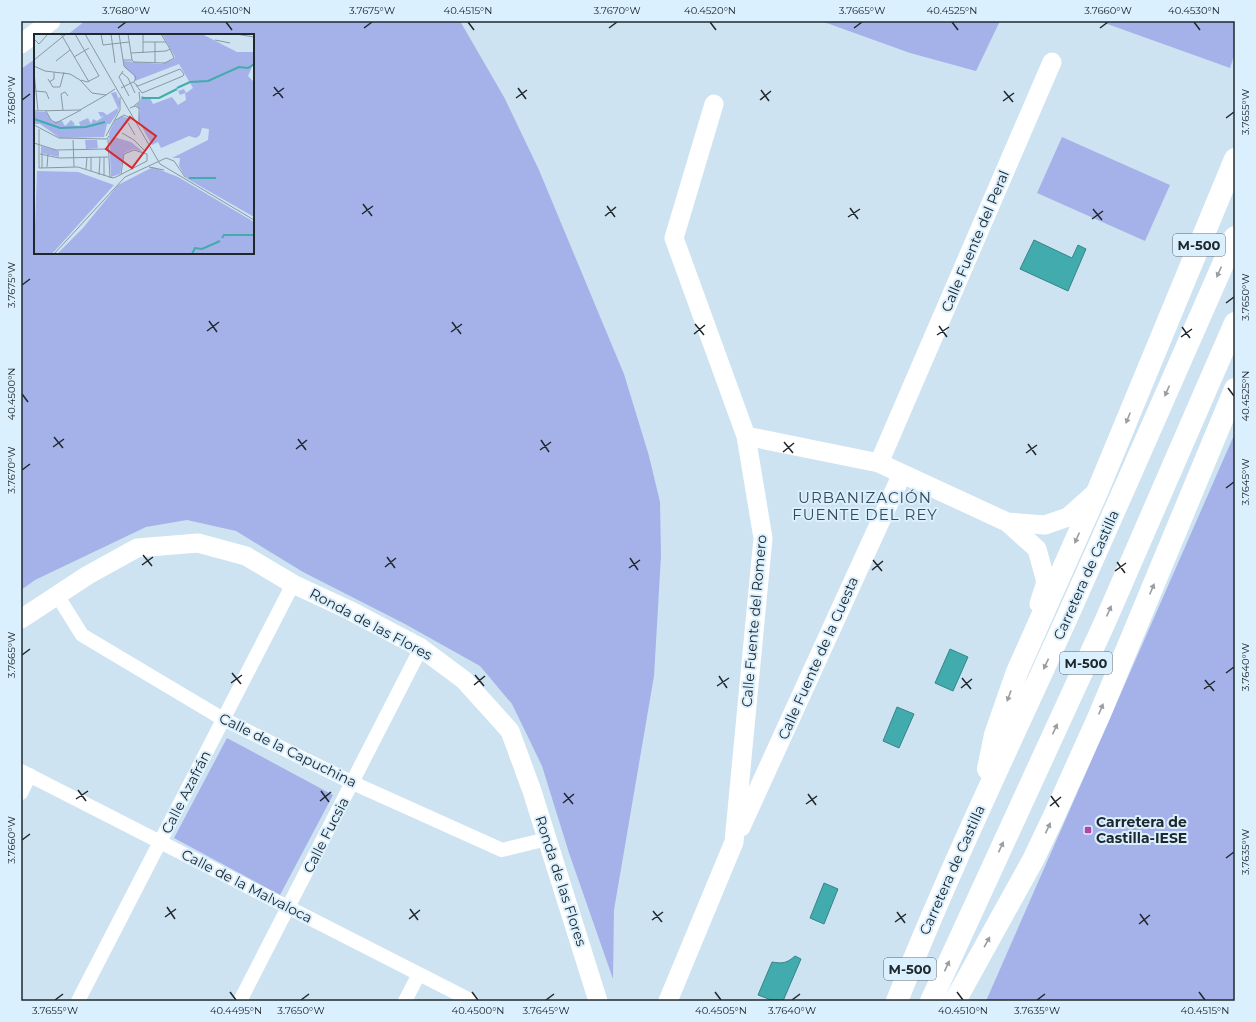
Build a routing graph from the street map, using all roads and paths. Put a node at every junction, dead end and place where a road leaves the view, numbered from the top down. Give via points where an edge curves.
1 (51, 21) edge
2 (34, 34) edge
3 (34, 34) edge
4 (21, 44) edge
5 (1052, 62) dead end
6 (714, 104) dead end
7 (1235, 159) edge
8 (1235, 179) edge
9 (1235, 237) edge
10 (1235, 323) edge
11 (1164, 330) junction
12 (1235, 389) edge
13 (746, 436) junction
14 (879, 464) junction
15 (902, 474) junction
16 (1098, 490) junction
17 (1007, 522) junction
18 (294, 584) junction
19 (57, 595) junction
20 (21, 619) edge
21 (421, 648) junction
22 (1017, 672) junction
23 (223, 720) junction
24 (26, 773) edge
25 (353, 783) junction
26 (21, 793) edge
27 (981, 804) junction
28 (547, 840) junction
29 (160, 842) junction
30 (734, 842) junction
31 (288, 907) junction
32 (922, 937) junction
33 (419, 974) junction
34 (78, 1001) edge
35 (240, 1001) edge
36 (405, 1001) edge
37 (472, 1001) edge
38 (598, 1001) edge
39 (668, 1001) edge
40 (888, 1001) edge
41 (898, 1001) edge
42 (931, 1001) edge
43 (955, 1001) edge

1 - 2 street
3 - 4 street
5 - 14 street, Calle Fuente del Peral
6 - 13 street, Calle Fuente del Romero via 674,238
7 - 11 highway, M-500
8 - 11 highway, M-500
9 -> 27 highway, Carretera de Castilla / M-500 via 1069,613
42 -> 10 highway, M-500 via 1105,622
11 -> 16 highway, M-500
43 -> 12 highway, M-500 via 1033,860 1054,816 1099,716
13 - 14 street
13 - 30 street, Calle Fuente del Romero via 763,538
14 - 15 street
15 - 17 street
15 - 30 street, Calle Fuente de la Cuesta
16 - 17 street via 1068,517 1045,525
16 -> 22 highway, M-500
17 - 22 street via 1037,549 1046,582
18 - 19 street, Ronda de las Flores via 246,556 198,543 137,548
18 - 21 street, Ronda de las Flores
18 - 23 street, Calle Azafrán
19 - 20 street, Ronda de las Flores
19 - 23 street, Calle de la Capuchina via 82,636
21 - 25 street, Calle Fucsia
21 - 28 street, Ronda de las Flores via 464,680 510,731
22 -> 27 highway, M-500 via 995,735
23 - 25 street, Calle de la Capuchina
23 - 29 street, Calle Azafrán
24 - 26 street
24 - 29 street, Calle de la Malvaloca
25 - 28 street, Calle de la Capuchina via 502,850
25 - 31 street, Calle Fucsia
27 - 32 highway, Carretera de Castilla / M-500
28 - 38 street, Ronda de las Flores
29 - 31 street, Calle de la Malvaloca
29 - 34 street, Calle Azafrán
30 - 39 street, Calle Fuente del Romero
31 - 33 street, Calle de la Malvaloca
31 - 35 street, Calle Fucsia
32 - 40 highway
32 - 41 highway, Carretera de Castilla / M-500
33 - 36 street
33 - 37 street, Calle de la Malvaloca

